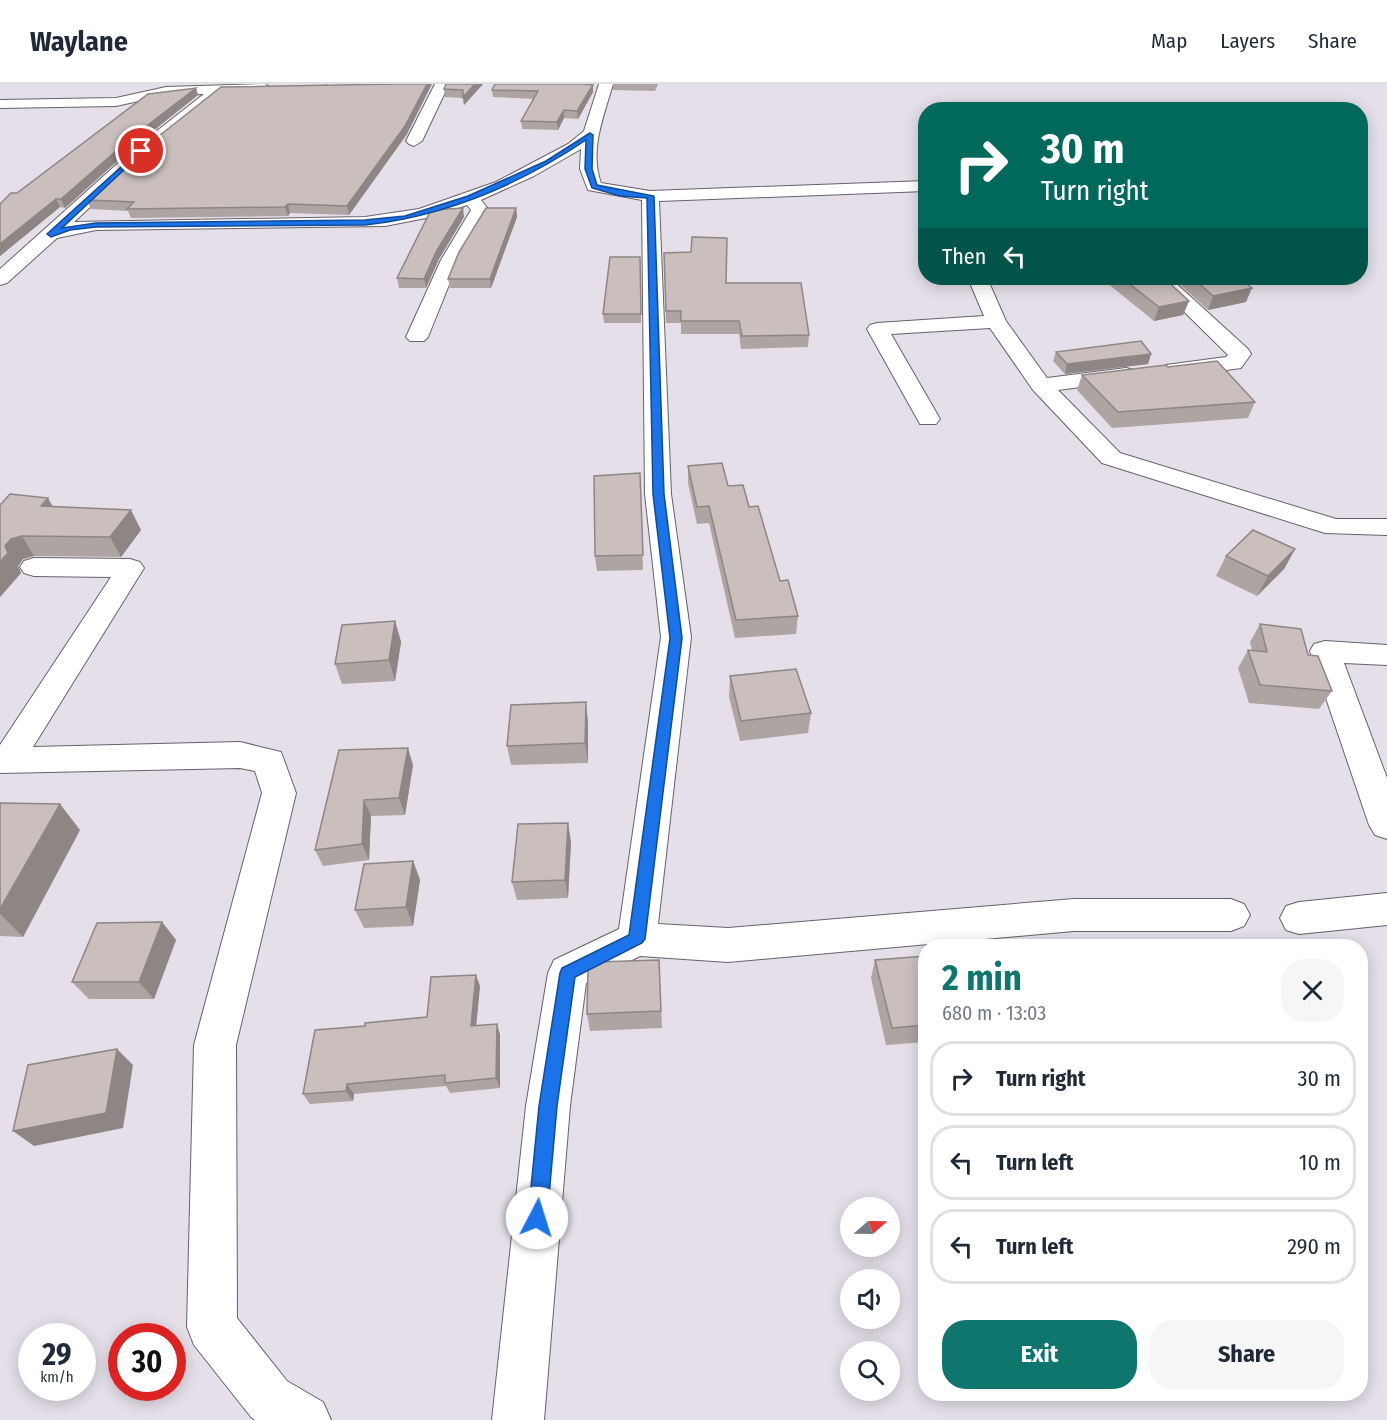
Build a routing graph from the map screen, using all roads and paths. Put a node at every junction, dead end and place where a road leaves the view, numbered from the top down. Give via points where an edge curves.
1 (405, 84) edge
2 (442, 84) edge
3 (602, 85) edge
4 (274, 86) edge
5 (313, 87) edge
6 (219, 89) junction
7 (0, 104) edge
8 (590, 135) junction
9 (414, 141) dead end
10 (918, 186) edge
11 (650, 196) junction
12 (470, 197) junction
13 (51, 234) junction
14 (0, 279) edge
15 (981, 285) edge
16 (1166, 285) edge
17 (996, 321) junction
18 (417, 337) dead end
19 (1041, 385) junction
20 (928, 419) dead end
21 (1387, 527) edge
22 (34, 567) dead end
23 (1387, 655) edge
24 (4, 760) edge
25 (1387, 825) edge
26 (1387, 909) edge
27 (1231, 915) dead end
28 (1299, 918) dead end
29 (637, 939) junction
30 (305, 1420) edge
31 (518, 1420) edge

1 - 5 street
2 - 9 street
3 - 8 street
4 - 6 street
6 - 7 street via 166,91 116,102
6 - 13 street via 141,151
8 - 11 street via 588,169 594,186 620,194
8 - 12 street via 548,162
10 - 11 street
11 - 29 street via 658,494 676,638
12 - 13 street via 406,218 365,222 96,225
12 - 18 street via 480,210 450,260
13 - 14 street
15 - 17 street
16 - 19 street via 1240,354 1233,363
17 - 19 street
17 - 20 street via 877,329
19 - 21 street via 1110,458 1334,527
22 - 24 street via 130,568
23 - 25 street via 1325,651
24 - 30 street via 240,755 269,761 279,794 215,1045 212,1327 269,1399
26 - 28 street
27 - 29 street via 1074,915 728,945
29 - 31 street via 568,973 548,1106

